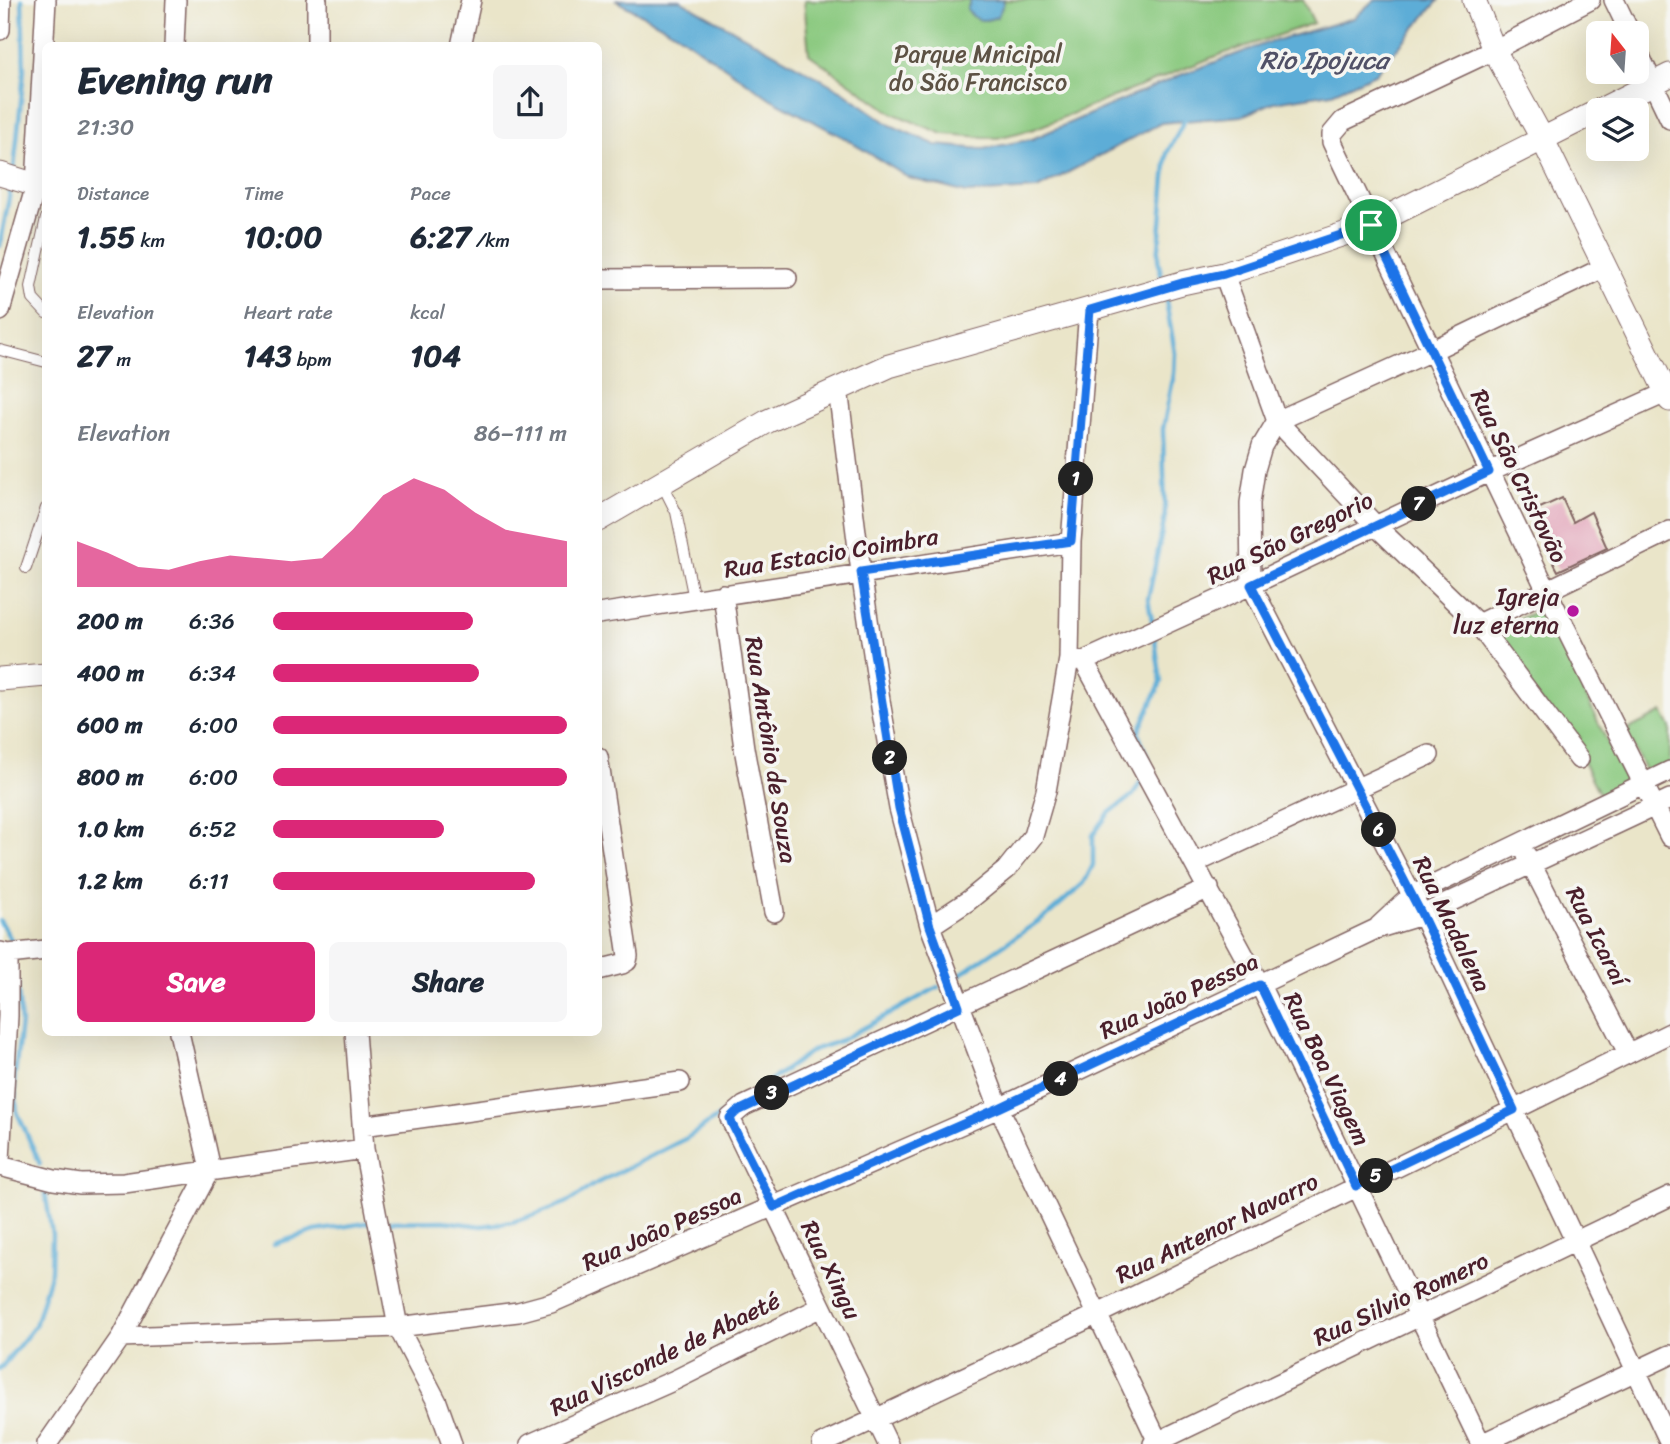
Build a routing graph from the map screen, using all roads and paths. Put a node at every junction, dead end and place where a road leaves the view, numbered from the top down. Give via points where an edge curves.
1 (1, 0) edge
2 (46, 0) edge
3 (176, 0) edge
4 (317, 0) edge
5 (471, 0) edge
6 (1590, 0) edge
7 (1614, 0) edge
8 (1475, 2) edge
9 (1624, 21) edge
10 (0, 30) edge
11 (45, 42) edge
12 (174, 42) edge
13 (317, 42) edge
14 (462, 42) edge
15 (1494, 50) junction
16 (1649, 64) edge
17 (1661, 79) edge
18 (1670, 119) edge
19 (1542, 138) junction
20 (42, 150) edge
21 (0, 174) edge
22 (41, 187) edge
23 (1371, 225) junction
24 (42, 236) edge
25 (1605, 267) junction
26 (1224, 274) junction
27 (787, 278) dead end
28 (602, 279) edge
29 (42, 309) edge
30 (1090, 310) junction
31 (0, 311) edge
32 (0, 350) edge
33 (1432, 351) junction
34 (42, 361) edge
35 (838, 389) junction
36 (1669, 395) edge
37 (1278, 421) junction
38 (1489, 472) junction
39 (662, 484) junction
40 (602, 518) edge
41 (42, 520) edge
42 (1375, 525) junction
43 (1670, 531) edge
44 (1071, 541) junction
45 (26, 568) dead end
46 (861, 572) junction
47 (1251, 585) junction
48 (1547, 591) junction
49 (723, 594) junction
50 (694, 599) junction
51 (602, 613) edge
52 (1478, 624) junction
53 (1077, 660) junction
54 (42, 675) edge
55 (0, 679) edge
56 (1429, 755) dead end
57 (1579, 759) dead end
58 (1670, 771) edge
59 (1643, 785) junction
60 (1358, 789) junction
61 (1662, 803) edge
62 (602, 808) edge
63 (1670, 837) edge
64 (1519, 843) junction
65 (605, 845) edge
66 (1195, 863) junction
67 (1533, 865) junction
68 (1209, 888) junction
69 (1411, 895) junction
70 (774, 912) dead end
71 (1422, 915) junction
72 (930, 926) junction
73 (1376, 929) junction
74 (42, 950) edge
75 (4, 953) edge
76 (602, 969) edge
77 (1260, 985) junction
78 (959, 1007) junction
79 (1670, 1033) edge
80 (180, 1036) edge
81 (355, 1036) edge
82 (1628, 1053) junction
83 (680, 1083) dead end
84 (999, 1108) junction
85 (1514, 1110) junction
86 (362, 1126) junction
87 (364, 1149) junction
88 (0, 1160) edge
89 (0, 1166) edge
90 (210, 1169) junction
91 (1356, 1186) junction
92 (1670, 1196) edge
93 (774, 1207) junction
94 (1577, 1242) junction
95 (821, 1307) junction
96 (1098, 1314) junction
97 (1420, 1317) junction
98 (398, 1327) junction
99 (121, 1337) junction
100 (1670, 1355) edge
101 (1637, 1371) junction
102 (876, 1418) junction
103 (1157, 1443) edge
104 (1670, 1443) edge
105 (47, 1444) edge
106 (452, 1444) edge
107 (530, 1444) edge
108 (822, 1444) edge
109 (888, 1444) edge
110 (1481, 1444) edge

1 - 10 street
2 - 11 street
3 - 12 street
4 - 13 street
5 - 14 street
6 - 15 street
7 - 9 street
8 - 15 street
15 - 19 street
15 - 23 street, Rua São Cristovão via 1343,121 1332,134
16 - 17 street
17 - 18 street
17 - 19 street
19 - 23 street
19 - 25 street
20 - 22 street
21 - 22 street
22 - 31 street
23 - 26 street
23 - 33 street, Rua São Cristovão
24 - 29 lane via 31,287 33,299
25 - 33 street
25 - 36 street
26 - 30 street
26 - 37 street
27 - 28 street
30 - 35 street via 889,366
30 - 44 street
32 - 34 lane
33 - 37 street
33 - 38 street, Rua São Cristovão
35 - 39 street via 768,421
35 - 46 street
36 - 38 street, Rua São Gregorio
37 - 42 street
37 - 47 street, Rua Madalena via 1262,446 1255,470 1250,503
38 - 42 street, Rua São Gregorio
38 - 48 street, Rua São Cristovão
39 - 40 street
39 - 50 lane via 676,512
41 - 45 lane
42 - 47 street, Rua São Gregorio
42 - 52 street
43 - 48 street
44 - 46 street, Rua Estacio Coimbra
44 - 53 street
46 - 49 street, Rua Estacio Coimbra
46 - 72 street via 899,808
47 - 53 street, Rua São Gregorio
47 - 60 street, Rua Madalena
48 - 52 street
48 - 59 street, Rua São Cristovão
49 - 50 street, Rua Estacio Coimbra
49 - 70 street, Rua Antônio de Souza via 746,761
50 - 51 street, Rua Estacio Coimbra
52 - 57 street
53 - 66 street, Rua Boa Viagem
53 - 72 street via 1033,836 1006,870
54 - 55 street
56 - 60 street
58 - 59 street, Rua João Pessoa
59 - 61 street, Rua São Cristovão
59 - 64 street, Rua João Pessoa
60 - 66 street
60 - 69 street, Rua Madalena
61 - 63 street, Rua São Cristovão
61 - 67 street, Rua João Pessoa
62 - 65 street
64 - 67 street, Rua Icaraí
64 - 69 street, Rua João Pessoa
65 - 76 street via 627,961
66 - 68 street, Rua Boa Viagem
67 - 71 street, Rua João Pessoa
67 - 82 street, Rua Icaraí
68 - 77 street, Rua Boa Viagem
68 - 78 street
69 - 71 street, Rua Madalena
69 - 73 street, Rua João Pessoa
71 - 73 street, Rua João Pessoa
71 - 85 street, Rua Madalena
72 - 78 street
73 - 77 street, Rua João Pessoa
74 - 75 street
75 - 88 street via 8,1016
77 - 84 street, Rua João Pessoa
77 - 91 street, Rua Boa Viagem
78 - 84 street
78 - 93 street, Rua Xingu via 744,1107 730,1118
79 - 82 street, Rua Antenor Navarro
80 - 90 street
81 - 86 street
82 - 85 street, Rua Antenor Navarro
83 - 86 street
84 - 93 street, Rua João Pessoa
84 - 96 street
85 - 91 street, Rua Antenor Navarro
85 - 94 street, Rua Madalena
86 - 87 street
87 - 90 street
87 - 98 street
89 - 90 street via 82,1184 124,1183
90 - 99 street
91 - 96 street, Rua Antenor Navarro
91 - 97 street, Rua Boa Viagem
92 - 94 street, Rua Silvio Romero
93 - 95 street, Rua Xingu
93 - 98 street, Rua João Pessoa via 551,1303 519,1312
94 - 97 street, Rua Silvio Romero
94 - 101 street, Rua Madalena
95 - 102 street, Rua Xingu
95 - 107 street, Rua Visconde de Abaeté via 675,1380
96 - 102 street, Rua Antenor Navarro
96 - 103 street
97 - 103 street, Rua Silvio Romero
97 - 110 street, Rua Boa Viagem
98 - 99 street, Rua João Pessoa
98 - 106 street via 437,1402
99 - 105 street
100 - 101 street
101 - 104 street, Rua Madalena
101 - 110 street
102 - 108 street, Rua Antenor Navarro
102 - 109 street, Rua Xingu

